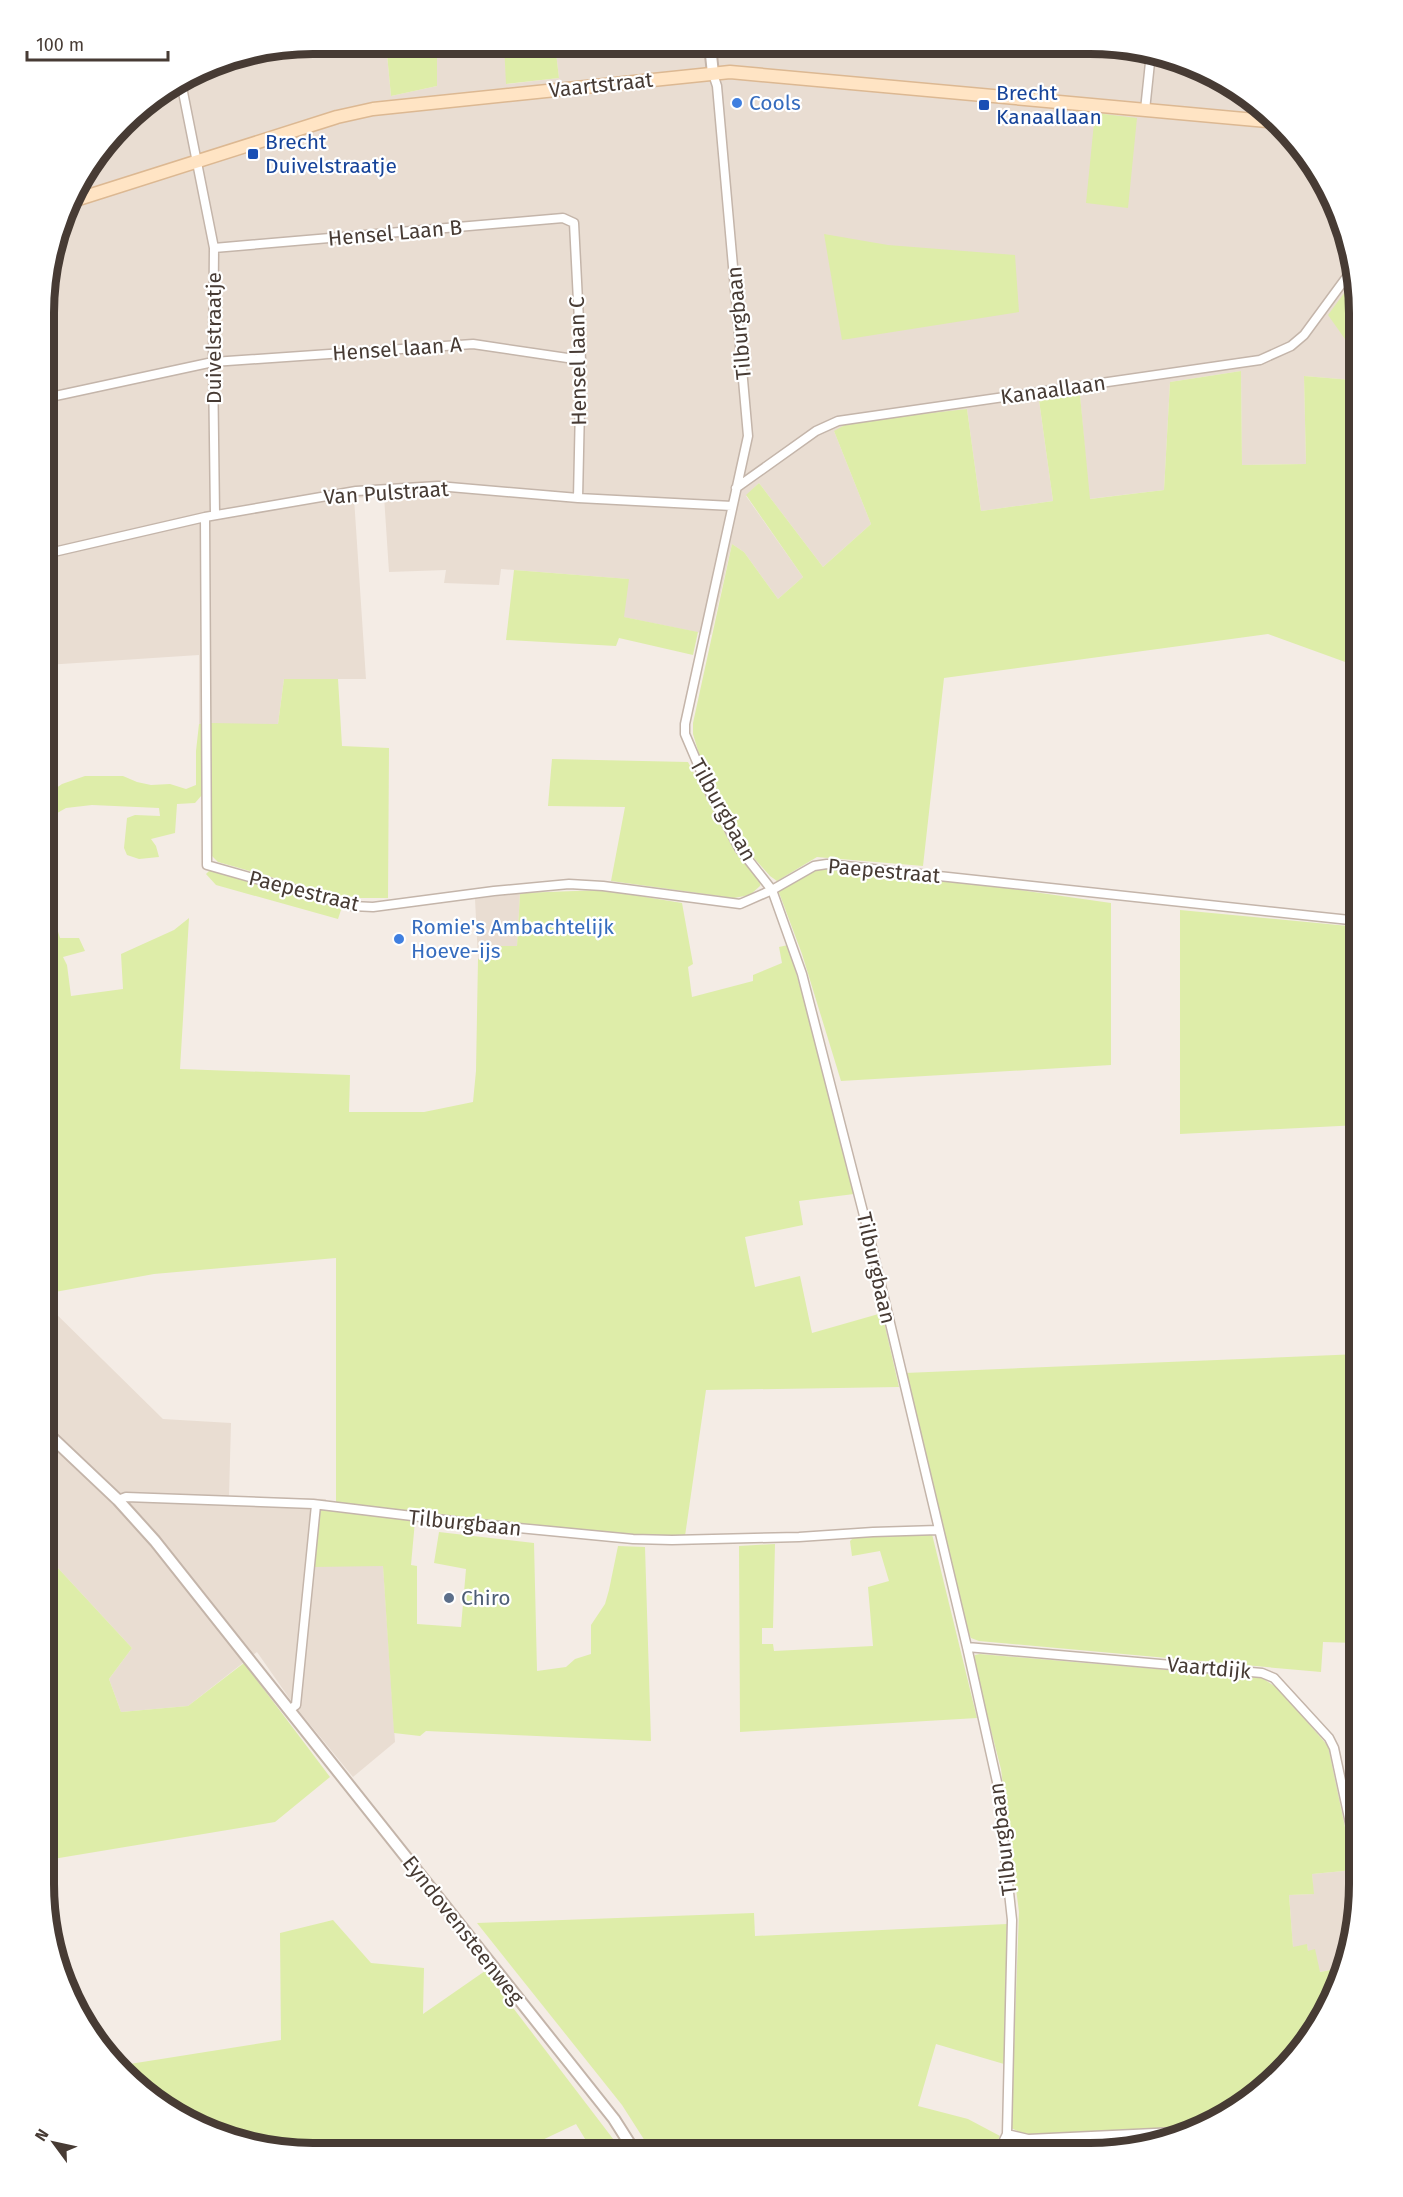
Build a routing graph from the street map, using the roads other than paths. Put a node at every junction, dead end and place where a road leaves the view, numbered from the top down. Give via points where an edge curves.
1 (711, 54) edge
2 (1150, 61) edge
3 (713, 74) junction
4 (182, 89) edge
5 (1145, 110) junction
6 (1264, 121) edge
7 (197, 161) junction
8 (81, 198) edge
9 (574, 223) joint
10 (214, 248) junction
11 (1347, 277) edge
12 (581, 360) junction
13 (213, 362) junction
14 (54, 396) edge
15 (736, 488) junction
16 (578, 498) junction
17 (732, 506) junction
18 (215, 515) junction
19 (205, 517) junction
20 (54, 552) edge
21 (772, 890) junction
22 (1349, 920) edge
23 (54, 1439) edge
24 (118, 1500) junction
25 (316, 1505) junction
26 (938, 1530) junction
27 (967, 1647) junction
28 (289, 1710) junction
29 (1349, 1818) edge
30 (1161, 2133) edge
31 (1007, 2134) junction
32 (629, 2143) edge
33 (1003, 2143) edge

1 - 3 street
2 - 5 street
3 - 5 main road, Vaartstraat via 780,75
3 - 7 main road, Vaartstraat via 373,109
3 - 15 street, Tilburgbaan via 748,436
4 - 7 street, Duivelstraatje
5 - 6 main road, Vaartstraat
7 - 8 main road, Vaartstraat
7 - 10 street, Duivelstraatje
9 - 10 street, Hensel Laan B via 563,218
9 - 12 street, Hensel laan C
10 - 13 street, Duivelstraatje
11 - 15 street, Kanaallaan via 1304,335 1278,354 1180,373 838,421 816,431
12 - 13 street, Hensel laan A via 473,344
12 - 16 street, Hensel laan C
13 - 14 street, Hensel laan A
13 - 18 street, Duivelstraatje
15 - 17 street, Tilburgbaan
16 - 17 street, Van Pulstraat
16 - 18 street, Van Pulstraat via 438,486 356,491
17 - 21 street, Tilburgbaan via 685,734 739,848
18 - 19 street, Van Pulstraat
19 - 20 street, Van Pulstraat
19 - 21 street, Paepestraat via 207,865 352,906 373,907 568,884 729,904 740,904
21 - 22 street, Paepestraat via 814,866 827,864
21 - 26 street, Tilburgbaan via 802,974 826,1063
23 - 24 street, Eyndovensteenweg
24 - 25 street via 126,1497
24 - 28 street, Eyndovensteenweg
25 - 26 street, Tilburgbaan via 633,1539
25 - 28 street via 296,1705
26 - 27 street, Tilburgbaan
27 - 29 street, Vaartdijk via 1262,1673 1274,1678 1329,1738
27 - 31 street, Tilburgbaan via 997,1782 1012,1920
28 - 32 street, Eyndovensteenweg
30 - 31 street via 1028,2139
31 - 33 street, Tilburgbaan

